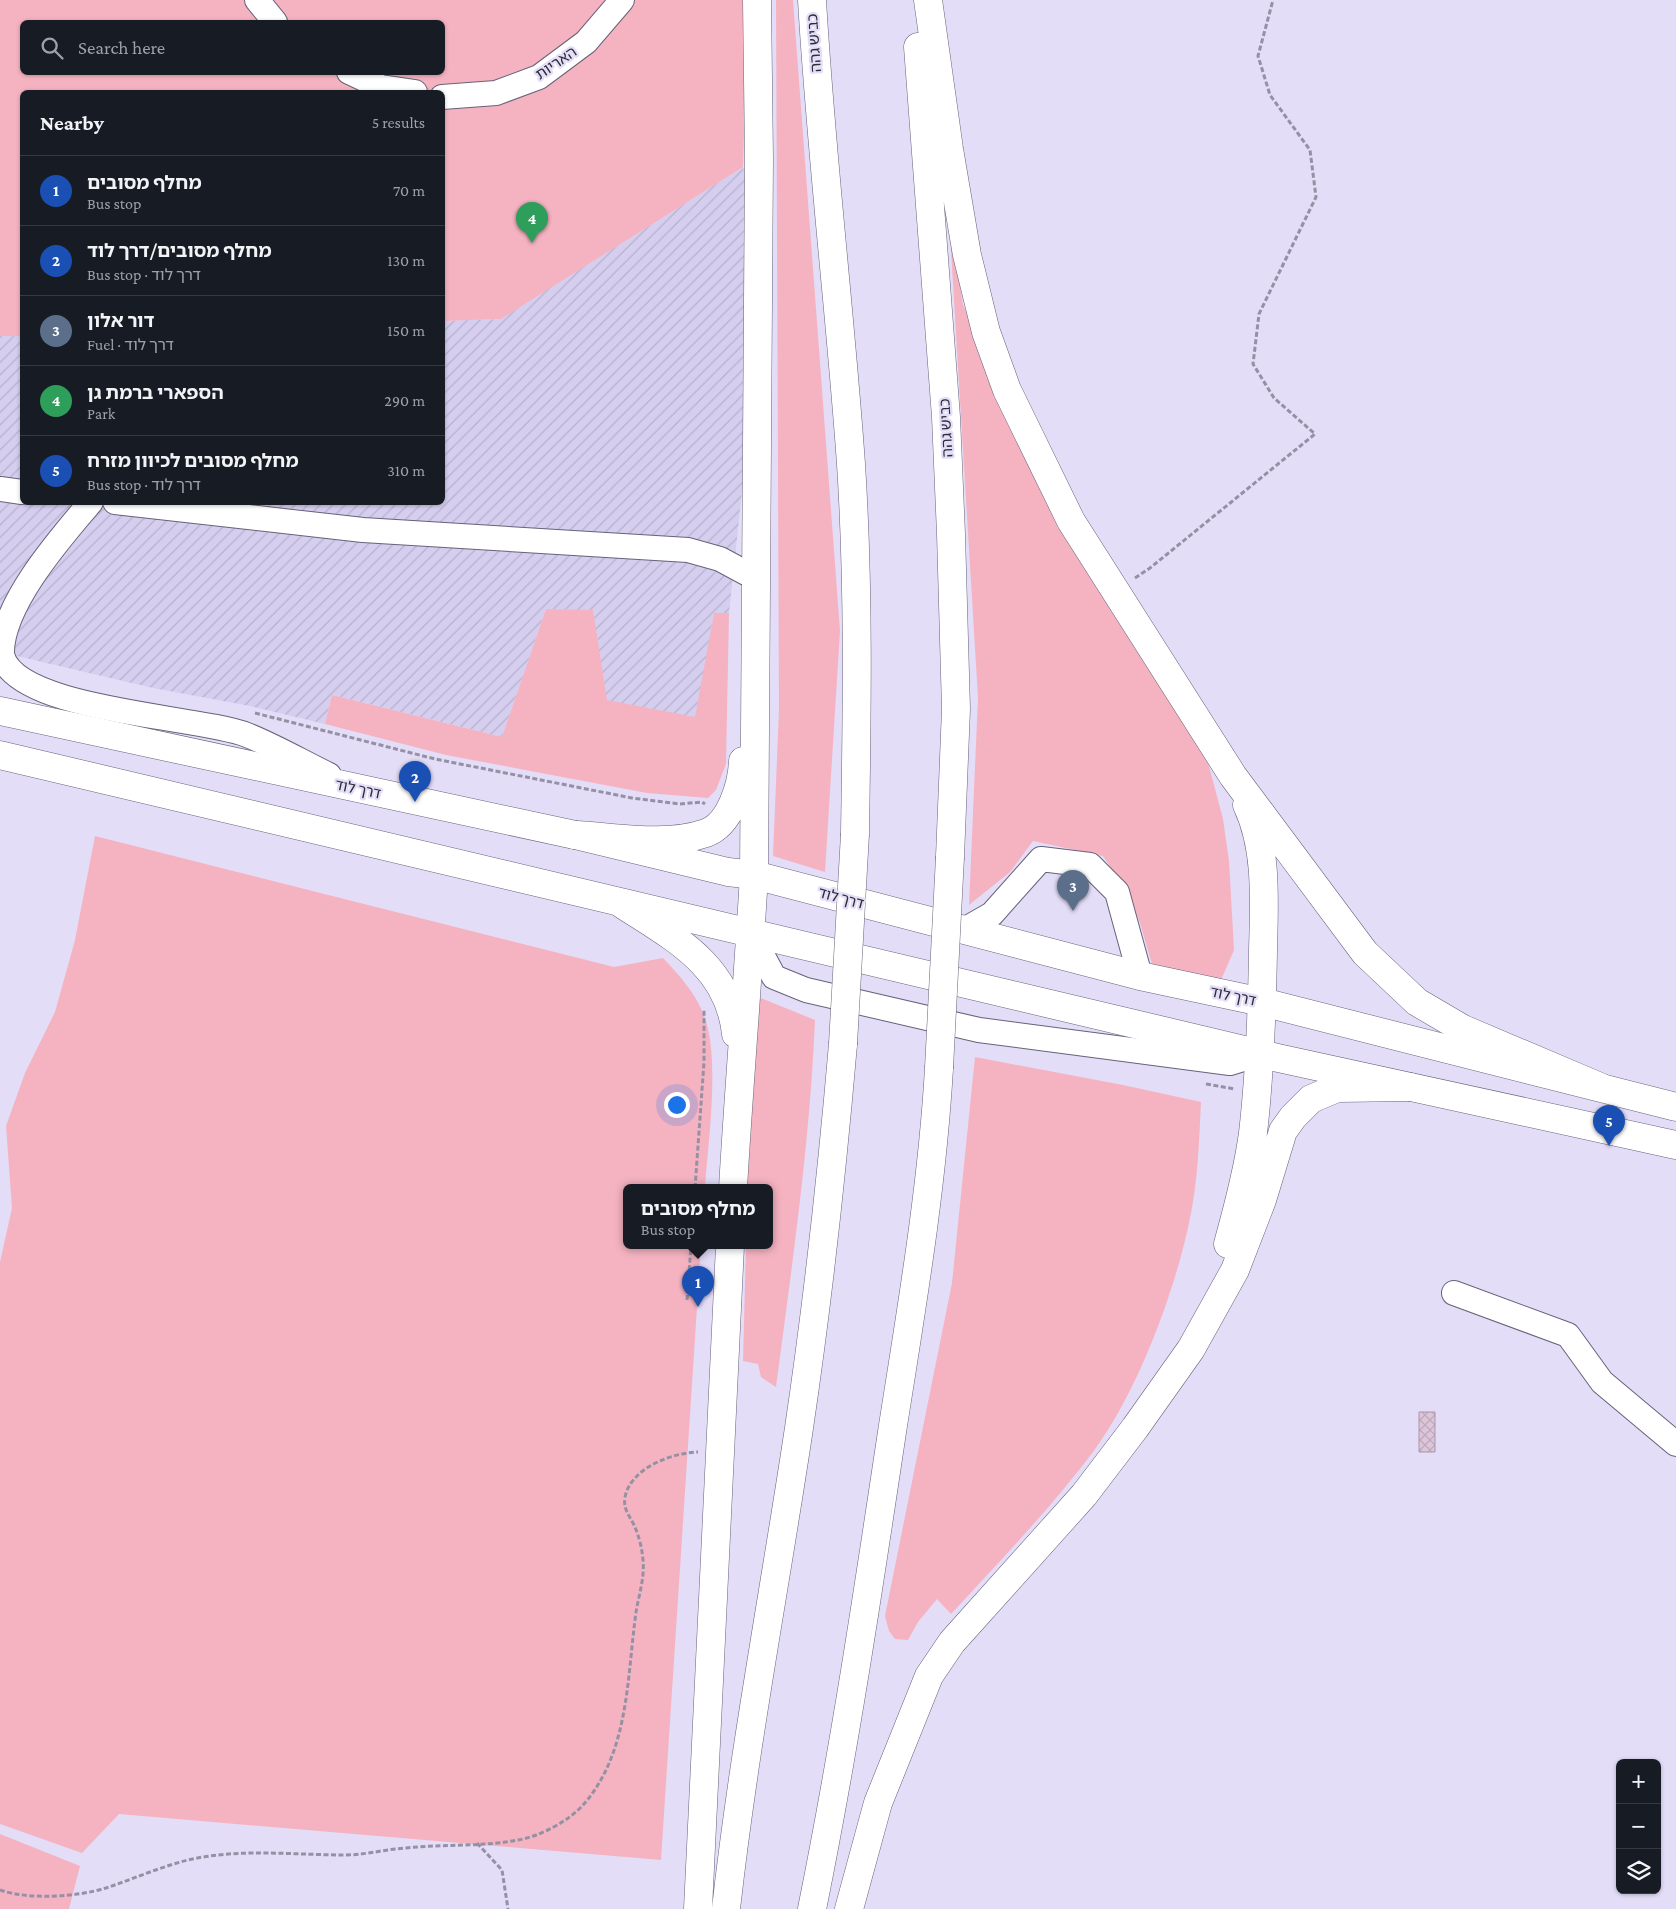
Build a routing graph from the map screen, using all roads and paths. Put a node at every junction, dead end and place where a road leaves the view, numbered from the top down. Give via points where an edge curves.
1 (257, 0) edge
2 (622, 0) edge
3 (756, 0) edge
4 (812, 0) edge
5 (915, 0) edge
6 (928, 0) edge
7 (1273, 0) edge
8 (273, 20) edge
9 (355, 75) edge
10 (401, 90) edge
11 (445, 97) edge
12 (757, 460) junction
13 (0, 489) edge
14 (20, 492) edge
15 (89, 505) edge
16 (142, 505) edge
17 (746, 573) junction
18 (1116, 590) junction
19 (1, 640) edge
20 (0, 711) edge
21 (0, 755) edge
22 (1233, 776) junction
23 (358, 789) junction
24 (575, 835) junction
25 (754, 875) junction
26 (622, 904) junction
27 (964, 930) junction
28 (751, 934) junction
29 (1140, 976) junction
30 (1262, 1002) junction
31 (704, 1003) dead end
32 (1259, 1054) junction
33 (740, 1063) junction
34 (1410, 1087) junction
35 (1600, 1087) junction
36 (1676, 1107) edge
37 (1676, 1145) edge
38 (695, 1184) edge
39 (733, 1184) edge
40 (691, 1249) edge
41 (730, 1249) edge
42 (1454, 1293) dead end
43 (687, 1300) dead end
44 (1190, 1349) junction
45 (1676, 1444) edge
46 (720, 1451) junction
47 (477, 1843) junction
48 (0, 1890) edge
49 (508, 1909) edge
50 (698, 1909) edge
51 (726, 1909) edge
52 (812, 1909) edge
53 (849, 1909) edge

1 - 8 lane
2 - 11 lane, האריות via 586,42 539,77 496,93
3 - 12 main road via 759,158
4 - 51 main road, כביש גהה, bridge via 851,465 858,706 855,834 843,1044 816,1304 759,1666
5 - 52 main road, כביש גהה, bridge via 946,417 956,710 950,857 935,1123 914,1294 851,1696
6 - 18 main road via 965,246 986,332 1007,390 1067,512
7 - 18 path via 1258,56 1270,95 1310,150 1316,197 1259,314 1253,364 1274,398 1315,434 1150,568
9 - 10 lane via 381,87
12 - 17 main road
12 - 25 main road
13 - 14 lane
15 - 19 lane via 29,575 8,612
16 - 17 lane via 363,530 688,550 720,559
17 - 24 main road via 743,772 734,801 722,821 707,832 668,840
18 - 22 main road
19 - 23 lane via 6,664 38,688 77,702 246,735
20 - 23 main road, דרך לוד
21 - 26 main road
22 - 30 main road via 1249,809 1261,852 1264,908
22 - 35 main road via 1365,953 1417,1002 1463,1029
23 - 24 main road, דרך לוד
24 - 25 main road, דרך לוד via 728,872
25 - 27 main road, דרך לוד
25 - 28 main road
26 - 28 main road
26 - 33 main road via 692,950 715,975 735,1019
27 - 29 main road, דרך לוד
27 - 29 lane via 992,914 1041,859 1090,865 1117,892
28 - 32 main road
28 - 32 lane via 774,978 806,990 978,1030 1230,1063
28 - 33 main road
29 - 30 main road, דרך לוד
30 - 32 main road
30 - 35 main road, דרך לוד
31 - 38 path via 704,1062
32 - 34 main road
32 - 44 main road via 1253,1133 1241,1196 1228,1244
33 - 39 main road
34 - 37 main road
34 - 44 main road via 1338,1088 1311,1099 1293,1117 1283,1131 1262,1200 1235,1270
35 - 36 main road, דרך לוד
40 - 43 path
41 - 46 main road
42 - 45 lane via 1568,1335 1602,1382
44 - 53 main road via 1136,1428 1084,1495 952,1642 929,1676 878,1803
46 - 47 path via 684,1452 647,1467 633,1481 626,1495 625,1509 641,1544 643,1584 636,1610 628,1691 618,1742 606,1770 584,1804 556,1826 519,1840
46 - 50 main road
47 - 48 path via 349,1855 230,1854 188,1860 102,1889 46,1897
47 - 49 path via 502,1870

